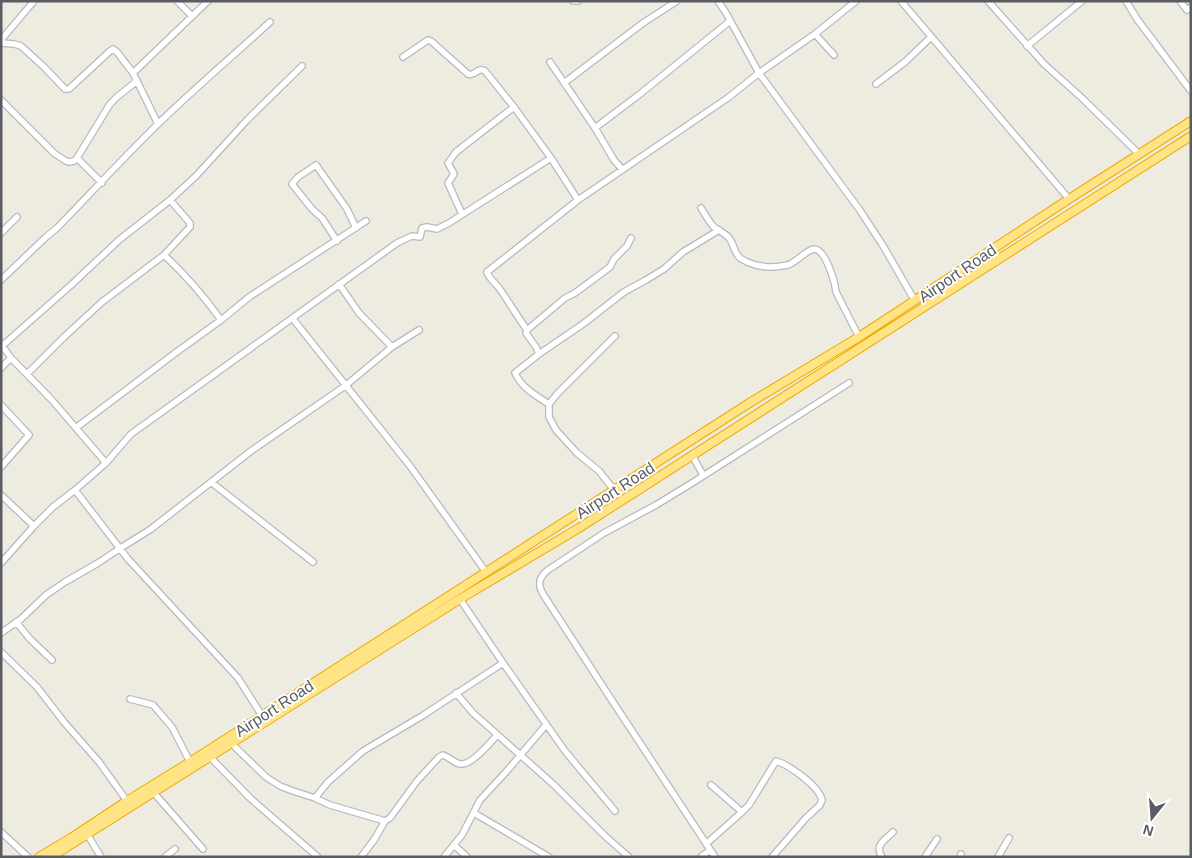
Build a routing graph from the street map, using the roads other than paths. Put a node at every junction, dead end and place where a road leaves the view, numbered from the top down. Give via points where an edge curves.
1 (34, 1) edge
2 (176, 1) edge
3 (208, 1) edge
4 (573, 1) edge
5 (578, 1) edge
6 (677, 1) edge
7 (718, 1) edge
8 (856, 1) edge
9 (902, 1) edge
10 (988, 1) edge
11 (1082, 1) edge
12 (1126, 1) edge
13 (1180, 1) edge
14 (1190, 10) edge
15 (192, 16) junction
16 (730, 21) junction
17 (270, 22) dead end
18 (815, 34) junction
19 (932, 37) junction
20 (1, 42) edge
21 (1027, 46) junction
22 (834, 54) dead end
23 (403, 57) dead end
24 (550, 62) dead end
25 (302, 66) dead end
26 (133, 73) junction
27 (759, 73) junction
28 (137, 81) junction
29 (564, 83) junction
30 (876, 84) dead end
31 (1191, 91) edge
32 (1, 100) edge
33 (514, 108) junction
34 (1191, 121) edge
35 (158, 124) junction
36 (595, 128) junction
37 (1191, 136) edge
38 (1139, 154) junction
39 (77, 158) junction
40 (551, 158) junction
41 (622, 169) junction
42 (102, 183) junction
43 (1069, 199) junction
44 (170, 200) junction
45 (578, 200) junction
46 (701, 208) dead end
47 (462, 214) junction
48 (17, 217) dead end
49 (366, 221) dead end
50 (356, 228) junction
51 (719, 230) junction
52 (1, 233) edge
53 (631, 238) dead end
54 (336, 241) junction
55 (164, 255) junction
56 (1, 280) edge
57 (339, 284) junction
58 (915, 301) junction
59 (293, 319) junction
60 (221, 320) junction
61 (420, 330) dead end
62 (526, 330) junction
63 (615, 336) dead end
64 (859, 337) junction
65 (2, 345) edge
66 (392, 347) junction
67 (539, 354) junction
68 (11, 358) junction
69 (1, 368) edge
70 (27, 374) junction
71 (849, 383) dead end
72 (345, 386) junction
73 (549, 404) junction
74 (1, 405) edge
75 (76, 427) junction
76 (692, 455) junction
77 (106, 463) junction
78 (1, 467) edge
79 (703, 476) junction
80 (211, 482) junction
81 (75, 490) junction
82 (614, 490) junction
83 (1, 495) edge
84 (34, 526) junction
85 (119, 548) junction
86 (313, 562) dead end
87 (1, 563) edge
88 (486, 572) junction
89 (460, 599) junction
90 (16, 622) junction
91 (1, 633) edge
92 (1, 652) edge
93 (52, 660) dead end
94 (503, 663) junction
95 (456, 693) junction
96 (130, 698) dead end
97 (264, 719) junction
98 (546, 725) junction
99 (498, 735) junction
100 (232, 744) junction
101 (521, 755) junction
102 (210, 757) junction
103 (190, 762) junction
104 (711, 785) dead end
105 (154, 793) junction
106 (315, 798) junction
107 (126, 801) junction
108 (615, 811) dead end
109 (742, 812) junction
110 (474, 813) junction
111 (385, 821) junction
112 (1, 832) edge
113 (893, 832) dead end
114 (87, 834) junction
115 (1009, 838) dead end
116 (937, 839) dead end
117 (706, 844) junction
118 (454, 845) junction
119 (175, 849) dead end
120 (203, 849) dead end
121 (710, 850) junction
122 (28, 857) edge
123 (39, 857) edge
124 (51, 857) edge
125 (101, 857) edge
126 (165, 857) edge
127 (318, 857) edge
128 (361, 857) edge
129 (444, 857) edge
130 (467, 857) edge
131 (549, 857) edge
132 (629, 857) edge
133 (701, 857) edge
134 (715, 857) edge
135 (772, 857) edge
136 (882, 857) edge
137 (924, 857) edge
138 (998, 857) edge

1 - 20 street
2 - 15 street
3 - 15 street
4 - 5 street
6 - 29 street
7 - 16 street
8 - 18 street
9 - 19 street
10 - 21 street
11 - 21 street
12 - 31 street
13 - 14 street
15 - 26 street
16 - 27 street
16 - 36 street
17 - 35 street
18 - 22 street
18 - 27 street
19 - 30 street
19 - 43 street
20 - 26 street via 21,46 65,89 69,89 113,50
21 - 38 street
23 - 33 street via 428,40 432,41 468,74 485,71
24 - 29 street
25 - 44 street
26 - 28 street
27 - 41 street via 730,97
27 - 58 street via 860,209
28 - 35 street
28 - 39 street via 110,104
29 - 36 street
32 - 39 street via 55,154 69,162
33 - 40 street
33 - 47 street via 456,152 448,163 454,174 448,183
34 - 38 highway, Airport Road
35 - 42 street
36 - 41 street
37 - 76 highway, Airport Road
38 - 43 highway, Airport Road
39 - 42 street
40 - 45 street
40 - 47 street
41 - 45 street
42 - 56 street
43 - 58 highway, Airport Road
44 - 55 street via 190,227
44 - 65 street via 119,240
45 - 62 street via 487,272
46 - 51 street
47 - 57 street via 437,229 422,228 420,237 412,236 397,243
48 - 52 street
49 - 50 street
50 - 54 street
50 - 54 street via 347,209 316,165 292,184 322,218
51 - 64 street via 729,238 740,259 756,266 788,265 814,249 820,252 830,266 836,292
51 - 67 street via 683,252 664,269 624,292
53 - 62 street via 610,267
54 - 60 street
55 - 60 street via 184,273
55 - 70 street via 102,302
57 - 59 street
57 - 66 street via 359,313
58 - 64 highway, Airport Road
59 - 72 street
59 - 77 street via 131,434
60 - 75 street
61 - 66 street
62 - 67 street
63 - 73 street
64 - 82 highway, Airport Road
65 - 68 street
66 - 72 street
67 - 73 street via 515,373 529,390
68 - 69 street
68 - 70 street
70 - 75 street
71 - 79 street
72 - 80 street
72 - 88 street via 410,466
73 - 82 street via 549,417 556,430
74 - 78 street via 30,435
75 - 77 street
76 - 79 street
76 - 89 highway, Airport Road
77 - 81 street
79 - 117 street via 548,570 539,583 543,594
80 - 85 street via 151,529
80 - 86 street
81 - 84 street
81 - 85 street
82 - 88 highway, Airport Road
83 - 84 street
84 - 87 street
85 - 90 street via 52,590
85 - 97 street via 238,678
88 - 97 highway, Airport Road
89 - 94 street
89 - 97 highway, Airport Road
90 - 91 street
90 - 93 street
92 - 107 street via 37,687 99,762
94 - 95 street
94 - 98 street
95 - 99 street
95 - 106 street via 363,751
96 - 103 street via 154,705 172,727
97 - 100 highway, Airport Road
97 - 103 highway, Airport Road
98 - 101 street
98 - 108 street
99 - 101 street
99 - 111 street via 465,764 458,764 442,755
100 - 102 highway, Airport Road
100 - 106 street via 266,777
101 - 110 street via 480,800
101 - 132 street
102 - 105 highway, Airport Road
102 - 127 street via 251,799
103 - 107 highway, Airport Road
104 - 109 street
105 - 114 highway, Airport Road
105 - 120 street
106 - 111 street
107 - 123 highway, Airport Road
109 - 117 street
109 - 135 street via 776,761 795,771 821,795 820,805
110 - 118 street
110 - 131 street
111 - 128 street
112 - 122 street
113 - 136 street via 878,848
114 - 124 highway, Airport Road
114 - 125 street
115 - 138 street
116 - 137 street
117 - 121 street
118 - 129 street
118 - 130 street
119 - 126 street
121 - 133 street
121 - 134 street

